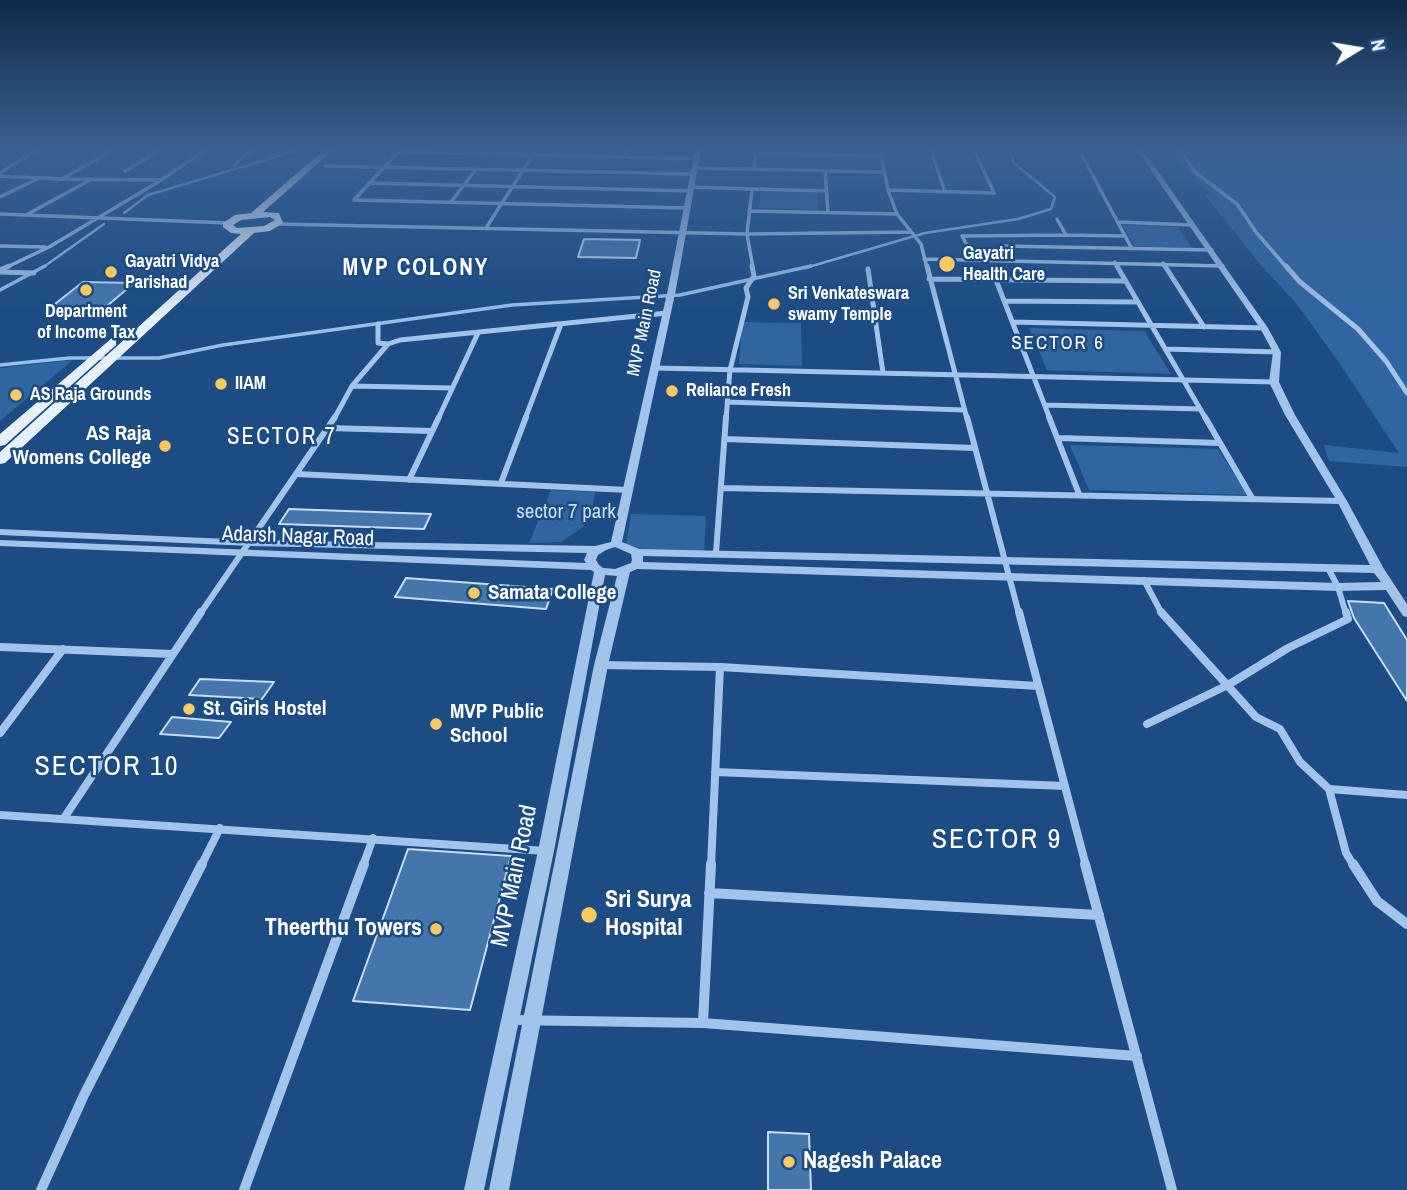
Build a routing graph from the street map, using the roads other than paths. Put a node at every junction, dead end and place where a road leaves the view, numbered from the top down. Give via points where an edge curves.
1 (42, 206) edge
2 (117, 206) edge
3 (265, 206) edge
4 (280, 206) edge
5 (500, 206) edge
6 (572, 206) edge
7 (750, 206) edge
8 (827, 206) edge
9 (894, 206) edge
10 (1109, 206) edge
11 (1179, 206) edge
12 (1238, 206) edge
13 (687, 208) joint
14 (749, 211) junction
15 (828, 212) junction
16 (0, 214) edge
17 (255, 214) junction
18 (270, 214) junction
19 (897, 214) junction
20 (25, 215) junction
21 (96, 218) junction
22 (1057, 219) dead end
23 (1118, 222) junction
24 (277, 224) junction
25 (1193, 225) junction
26 (232, 227) junction
27 (486, 228) junction
28 (250, 231) junction
29 (683, 233) junction
30 (912, 233) junction
31 (747, 234) junction
32 (996, 235) junction
33 (1066, 235) junction
34 (1125, 236) junction
35 (0, 246) edge
36 (1003, 246) junction
37 (49, 247) junction
38 (1130, 247) junction
39 (1212, 250) junction
40 (211, 252) junction
41 (227, 252) junction
42 (924, 259) junction
43 (975, 260) junction
44 (1012, 260) junction
45 (1115, 262) junction
46 (1163, 263) junction
47 (1223, 266) junction
48 (868, 270) dead end
49 (0, 271) edge
50 (34, 273) dead end
51 (929, 279) junction
52 (996, 280) junction
53 (1126, 281) junction
54 (1004, 301) junction
55 (1138, 302) junction
56 (667, 313) junction
57 (1013, 322) junction
58 (378, 324) dead end
59 (561, 324) junction
60 (1151, 325) junction
61 (1205, 327) junction
62 (1264, 328) junction
63 (478, 333) junction
64 (129, 337) junction
65 (388, 344) junction
66 (1165, 349) junction
67 (1277, 352) junction
68 (655, 368) junction
69 (730, 370) junction
70 (883, 373) junction
71 (955, 375) junction
72 (1034, 377) junction
73 (1183, 380) junction
74 (1274, 382) junction
75 (352, 386) junction
76 (452, 388) junction
77 (1407, 393) edge
78 (727, 402) junction
79 (43, 404) junction
80 (62, 404) junction
81 (1045, 405) junction
82 (964, 410) junction
83 (1200, 410) junction
84 (329, 428) junction
85 (432, 432) junction
86 (1058, 438) junction
87 (725, 439) junction
88 (0, 442) edge
89 (1220, 443) junction
90 (975, 448) junction
91 (0, 460) edge
92 (297, 474) junction
93 (409, 480) junction
94 (501, 483) junction
95 (721, 488) junction
96 (628, 490) junction
97 (986, 493) junction
98 (1080, 494) junction
99 (1251, 498) junction
100 (1342, 501) junction
101 (0, 531) edge
102 (0, 543) edge
103 (251, 543) junction
104 (616, 544) junction
105 (597, 550) junction
106 (716, 553) junction
107 (243, 554) junction
108 (1005, 561) junction
109 (632, 563) junction
110 (1328, 568) junction
111 (597, 569) junction
112 (1378, 569) junction
113 (1009, 576) junction
114 (1144, 580) junction
115 (1388, 586) junction
116 (1338, 587) junction
117 (1407, 613) edge
118 (0, 647) edge
119 (62, 649) junction
120 (172, 654) junction
121 (601, 665) junction
122 (720, 667) junction
123 (1228, 685) junction
124 (1038, 686) junction
125 (1147, 724) dead end
126 (0, 733) edge
127 (715, 772) junction
128 (1065, 786) junction
129 (1329, 789) junction
130 (1407, 795) edge
131 (0, 815) edge
132 (64, 818) junction
133 (220, 828) junction
134 (373, 838) junction
135 (546, 851) junction
136 (709, 893) junction
137 (1099, 915) junction
138 (1407, 924) edge
139 (510, 1020) junction
140 (532, 1020) junction
141 (703, 1023) junction
142 (1137, 1056) junction
143 (41, 1190) edge
144 (244, 1190) edge
145 (474, 1190) edge
146 (499, 1190) edge
147 (1172, 1190) edge

1 - 20 street
2 - 21 street
3 - 17 main road
4 - 18 main road
5 - 27 street
6 - 13 street
7 - 14 street
8 - 15 street
9 - 19 street
10 - 23 street
11 - 25 street
12 - 77 street via 1300,282 1358,329
13 - 29 street, MVP Main Road
14 - 15 street
14 - 31 street
15 - 19 street
16 - 20 street
17 - 18 main road
17 - 26 main road
18 - 24 main road via 279,218
19 - 30 street
20 - 21 street
21 - 26 street
21 - 37 street
22 - 33 street
23 - 25 street
23 - 34 street
24 - 27 street
24 - 28 main road
25 - 39 street
26 - 28 main road
26 - 40 main road
27 - 29 street
28 - 41 main road
29 - 31 street
29 - 56 street, MVP Main Road
30 - 31 street
30 - 42 street
31 - 69 street via 754,276 746,288 748,297
32 - 33 street
32 - 36 street
32 - 43 street via 962,236
33 - 34 street
34 - 38 street
35 - 37 street
36 - 38 street
36 - 44 street
37 - 49 street
38 - 39 street
39 - 47 street
40 - 41 main road
40 - 64 main road
41 - 64 main road
42 - 43 street
42 - 51 street
43 - 44 street
44 - 45 street
45 - 46 street
45 - 53 street
46 - 47 street
46 - 61 street
47 - 62 street
48 - 70 street
49 - 50 street
51 - 52 street
51 - 71 street
52 - 53 street
52 - 54 street
53 - 55 street
54 - 55 street
54 - 57 street
55 - 60 street
56 - 59 street
56 - 68 street, MVP Main Road
57 - 60 street
57 - 72 street
58 - 65 street via 378,343
59 - 63 street
59 - 94 street
60 - 61 street
60 - 66 street
61 - 62 street
62 - 67 street
63 - 65 street
63 - 76 street
64 - 79 main road via 110,344
64 - 80 main road
65 - 75 street
66 - 67 street
66 - 73 street
67 - 74 street
68 - 69 street
68 - 96 street, MVP Main Road
69 - 70 street
69 - 78 street
70 - 71 street
71 - 72 street
71 - 82 street
72 - 73 street
72 - 81 street
73 - 74 street
73 - 83 street
74 - 100 street
75 - 76 street
75 - 84 street
76 - 85 street
78 - 82 street
78 - 87 street
79 - 80 main road
79 - 88 main road
80 - 91 main road
81 - 83 street
81 - 86 street
82 - 90 street
83 - 89 street
84 - 85 street
84 - 92 street
85 - 93 street
86 - 89 street
86 - 98 street
87 - 90 street
87 - 95 street
89 - 99 street
90 - 97 street
92 - 93 street
92 - 103 street
93 - 94 street
94 - 96 street
95 - 97 street
95 - 106 street
96 - 104 street, MVP Main Road
97 - 98 street
97 - 108 street
98 - 99 street
99 - 100 street
100 - 112 street
101 - 103 street
102 - 107 street, Adarsh Nagar Road
103 - 105 street
103 - 107 street
104 - 105 street
104 - 109 street via 628,547
105 - 111 street, MVP Main Road via 591,556
106 - 108 street
106 - 109 street
107 - 111 street, Adarsh Nagar Road
107 - 120 street
108 - 110 street
108 - 113 street
109 - 111 street
109 - 113 street
109 - 121 street
110 - 112 street
110 - 116 street
111 - 135 street, MVP Main Road
112 - 115 street
113 - 114 street
113 - 124 street
114 - 116 street
114 - 123 street via 1164,617
115 - 116 street
115 - 117 street
116 - 123 street via 1348,619 1288,648
118 - 119 street
119 - 120 street
119 - 126 street
120 - 132 street
121 - 122 street
121 - 140 street
122 - 124 street
122 - 127 street
123 - 125 street
123 - 129 street via 1256,717 1280,729 1300,762
124 - 128 street
127 - 128 street
127 - 136 street
128 - 137 street
129 - 130 street
129 - 138 street via 1346,853 1377,901
131 - 132 street
132 - 133 street
133 - 134 street
133 - 143 street via 84,1095
134 - 135 street
134 - 144 street
135 - 139 street, MVP Main Road
136 - 137 street
136 - 141 street
137 - 142 street
139 - 140 street
139 - 145 street, MVP Main Road
140 - 141 street
140 - 146 street
141 - 142 street
142 - 147 street

